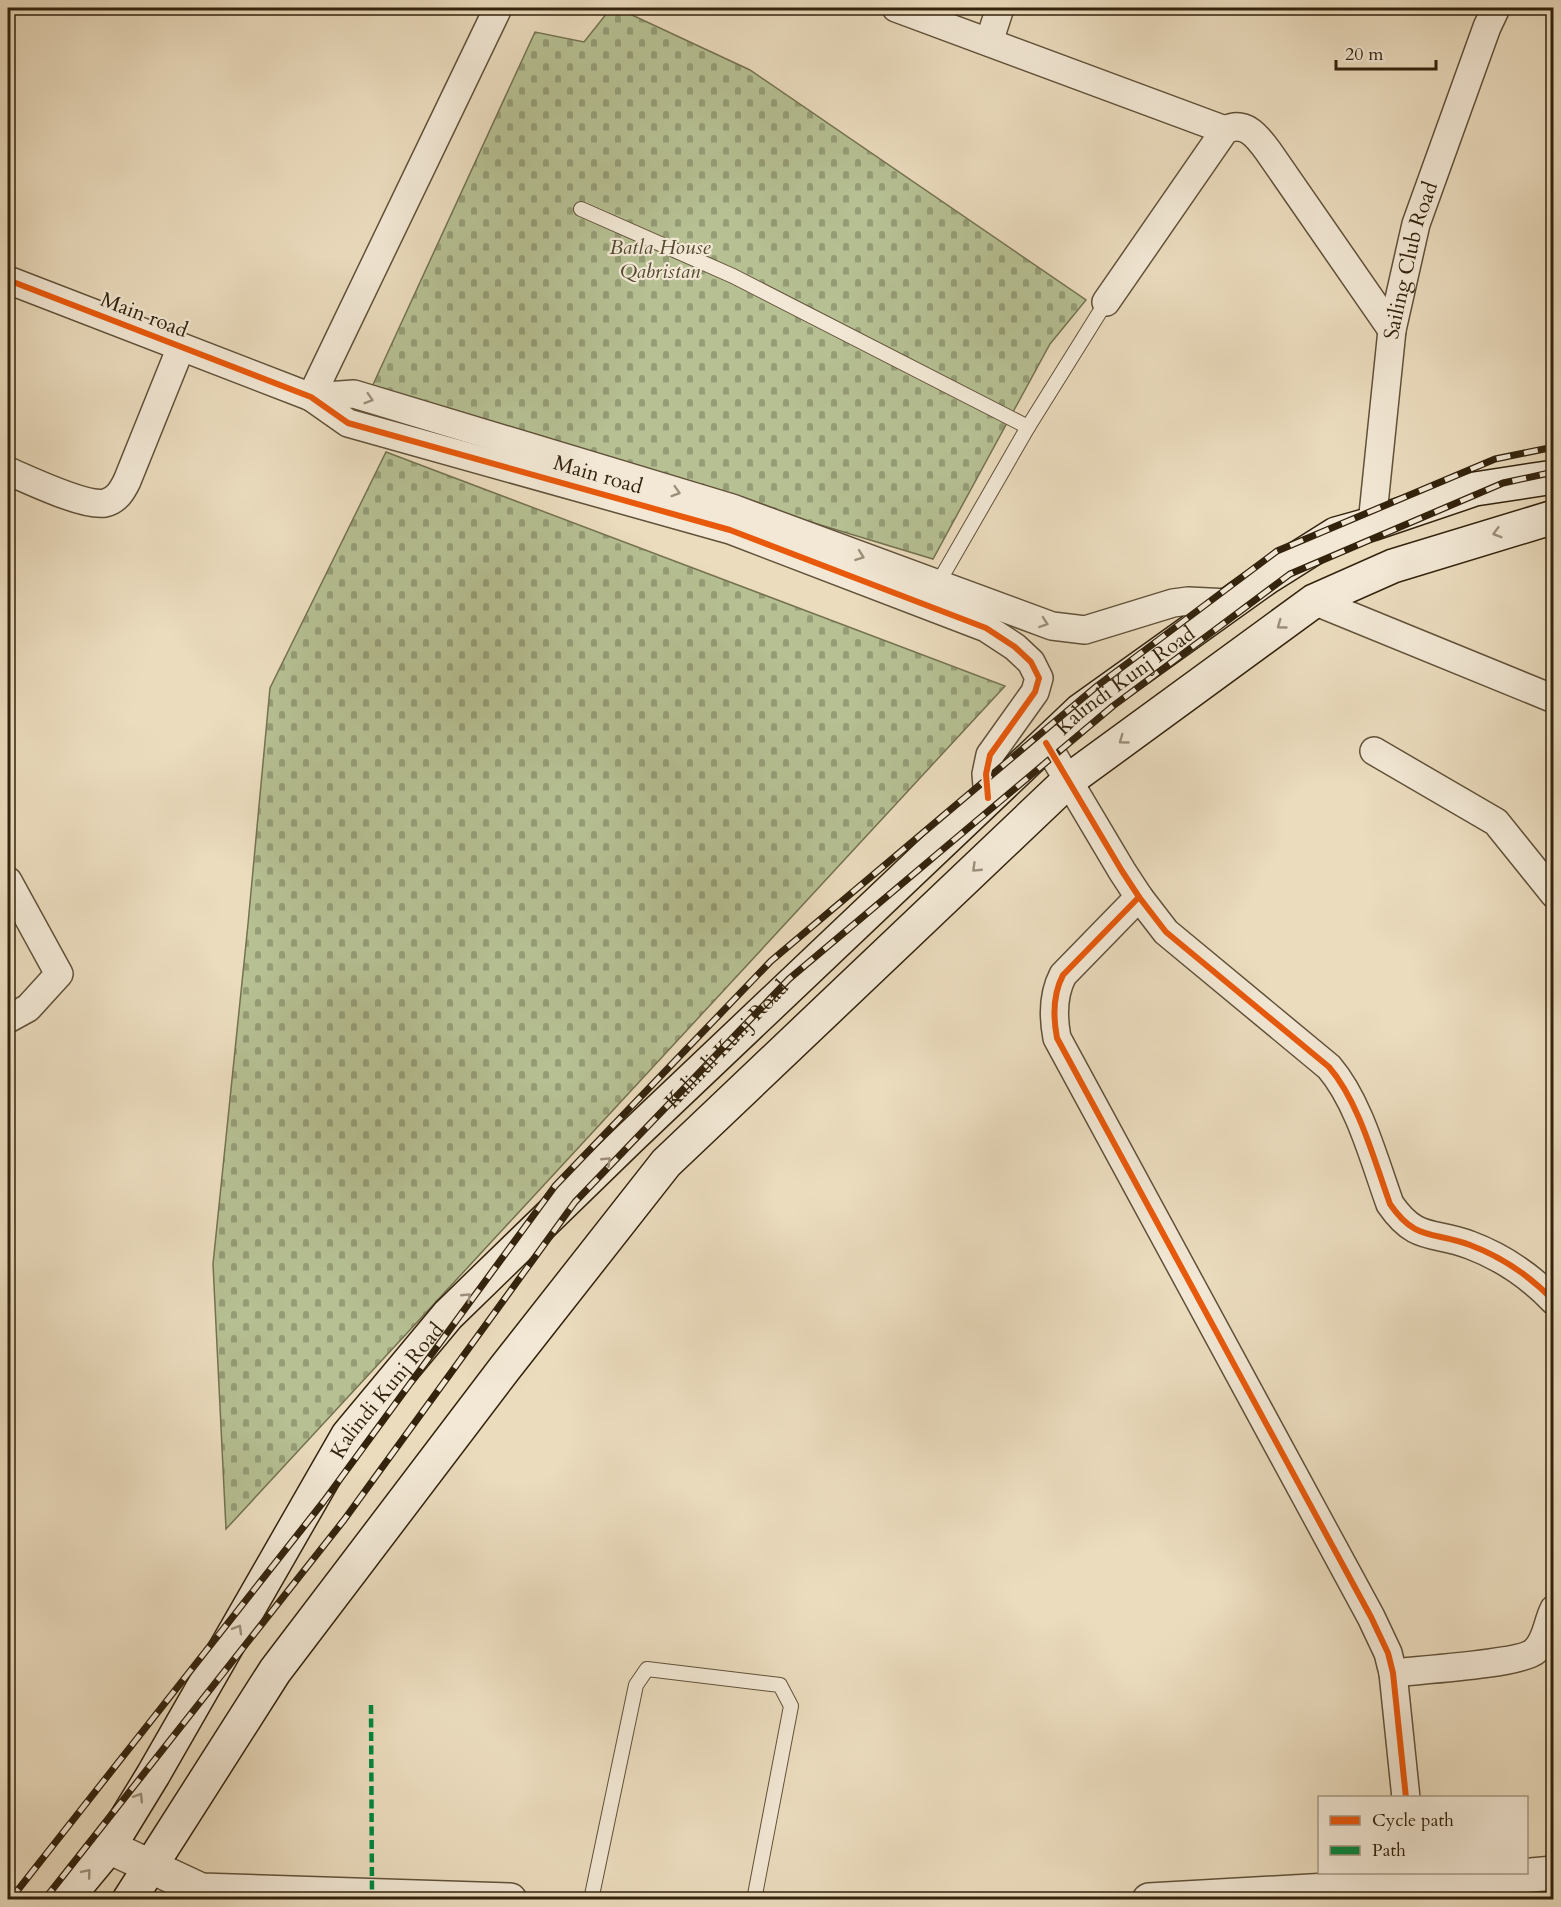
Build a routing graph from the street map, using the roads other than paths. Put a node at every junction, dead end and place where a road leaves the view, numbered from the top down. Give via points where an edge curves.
1 (498, 8) edge
2 (896, 8) edge
3 (1000, 8) edge
4 (1496, 8) edge
5 (989, 42) junction
6 (1225, 130) junction
7 (581, 209) dead end
8 (8, 280) edge
9 (1106, 302) joint
10 (1392, 330) junction
11 (181, 347) junction
12 (311, 397) junction
13 (1028, 427) junction
14 (8, 471) edge
15 (1554, 477) edge
16 (1554, 517) edge
17 (1372, 524) junction
18 (937, 585) junction
19 (1314, 601) junction
20 (1230, 603) junction
21 (1554, 699) edge
22 (1046, 743) junction
23 (1374, 752) dead end
24 (1069, 780) junction
25 (988, 798) junction
26 (8, 881) edge
27 (1554, 894) edge
28 (1139, 897) junction
29 (8, 1019) edge
30 (1554, 1301) edge
31 (1554, 1609) edge
32 (1393, 1673) junction
33 (1406, 1796) edge
34 (109, 1847) junction
35 (151, 1865) junction
36 (1554, 1873) edge
37 (1415, 1879) edge
38 (1322, 1895) edge
39 (65, 1899) edge
40 (129, 1899) edge
41 (510, 1899) edge
42 (591, 1899) edge
43 (754, 1899) edge
44 (1149, 1899) edge

1 - 12 street
2 - 5 street
3 - 5 street
4 - 10 street, Sailing Club Road via 1416,224
5 - 6 street
6 - 9 street
6 - 10 street via 1245,127 1260,141
7 - 13 lane via 733,276
8 - 11 street, Main road
9 - 13 lane
10 - 17 street, Sailing Club Road
11 - 12 street, Main road
11 - 14 street via 128,481 116,498 106,503 86,502
12 -> 18 street via 354,394 732,508
12 - 25 street, Main road via 348,423 730,530 986,628 1031,662 1039,678 1035,692 990,755 986,774
13 - 18 lane
15 - 17 main road, Kalindi Kunj Road via 1475,489
16 -> 19 main road, Kalindi Kunj Road via 1393,566
17 - 20 main road, Kalindi Kunj Road via 1336,534
18 -> 20 street via 1052,626 1085,630 1173,603
19 - 21 street
19 -> 24 main road, Kalindi Kunj Road
20 - 22 main road, Kalindi Kunj Road via 1080,711
22 - 24 street
22 - 25 main road, Kalindi Kunj Road
23 - 27 street via 1496,822
24 - 28 street
24 -> 35 main road, Kalindi Kunj Road via 666,1163 274,1671
34 -> 25 main road, Kalindi Kunj Road via 348,1435 448,1315
26 - 29 street via 59,974 28,1008
28 - 30 street via 1166,932 1340,1080 1390,1204 1400,1218 1425,1234 1494,1255 1537,1283
28 - 32 street via 1063,975 1056,987 1056,1038 1371,1617
31 - 32 street via 1543,1640 1530,1654 1503,1661
32 - 33 street
34 - 35 main road
39 -> 34 main road, Kalindi Kunj Road
35 - 40 main road, Kalindi Kunj Road
35 - 41 main road via 201,1890
36 - 37 main road
37 - 38 main road
38 - 44 main road
42 - 43 lane via 636,1685 647,1669 780,1685 791,1706

